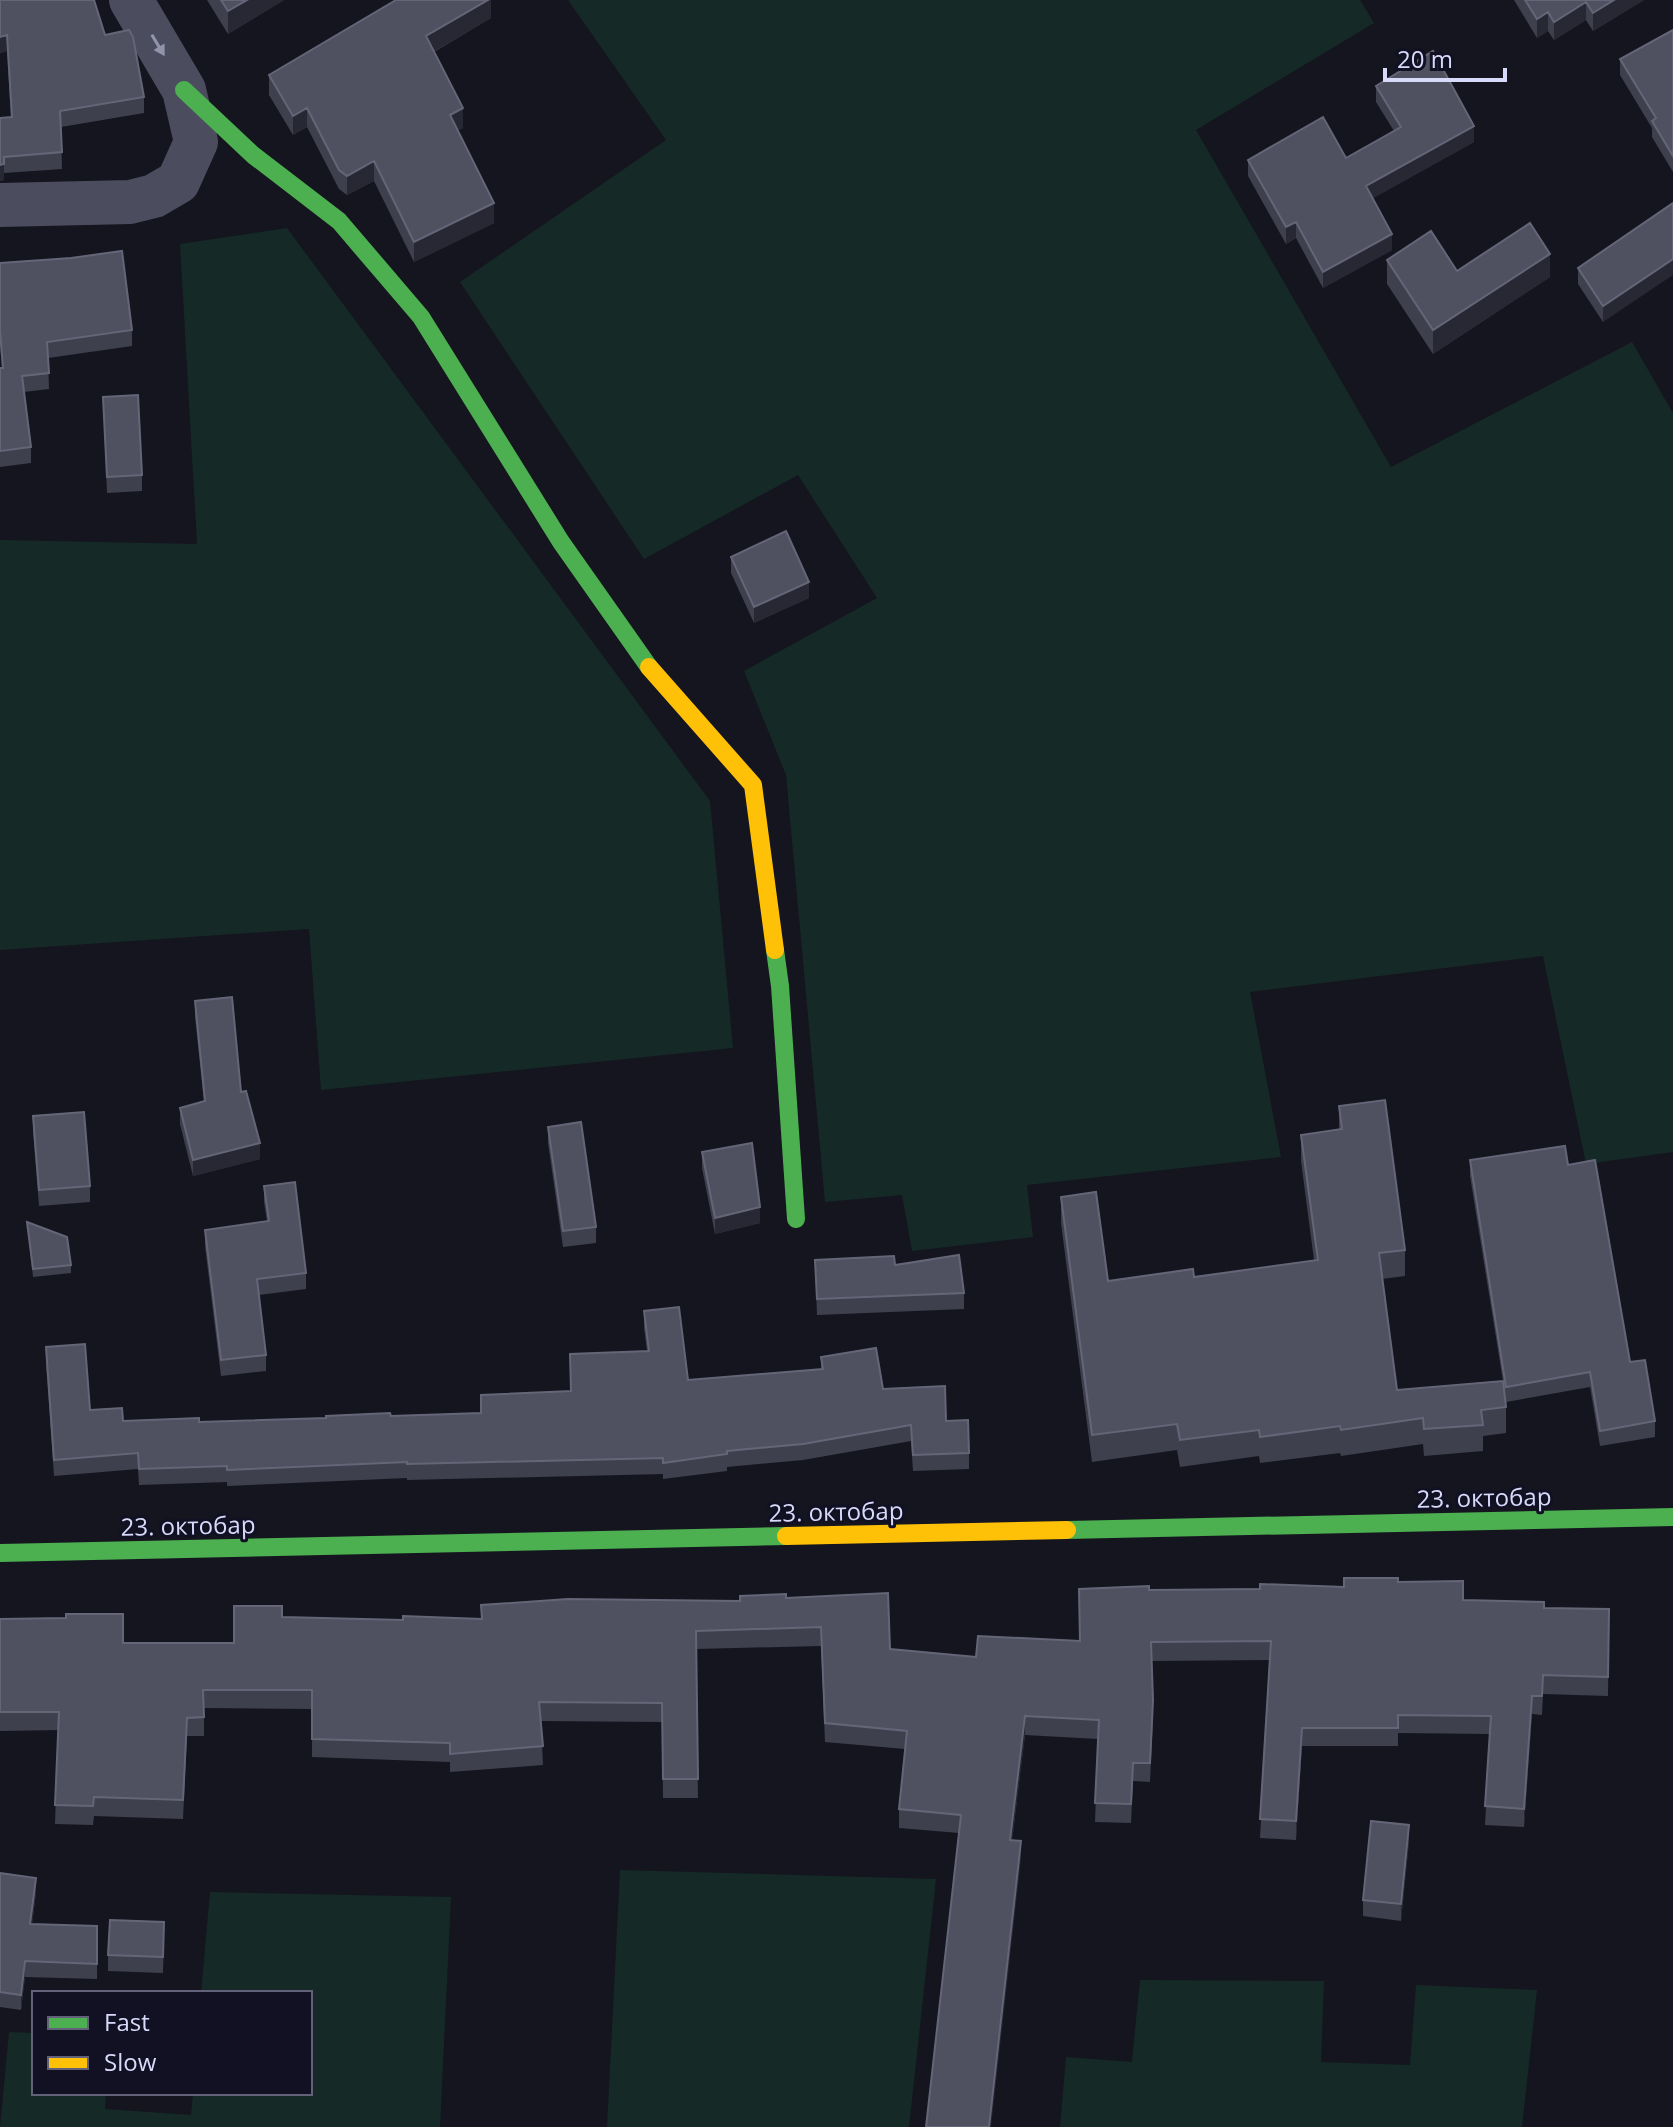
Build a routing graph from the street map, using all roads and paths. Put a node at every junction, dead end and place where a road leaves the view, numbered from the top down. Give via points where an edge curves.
1 (131, 0) edge
2 (184, 90) junction
3 (0, 205) edge
4 (796, 1219) dead end
5 (1673, 1517) edge
6 (0, 1553) edge

1 -> 2 street
2 - 3 street via 196,142 178,182 130,202
2 - 4 street via 253,155 339,221 421,317 561,542 645,661 753,785 780,986
5 - 6 street, 23. октобар

